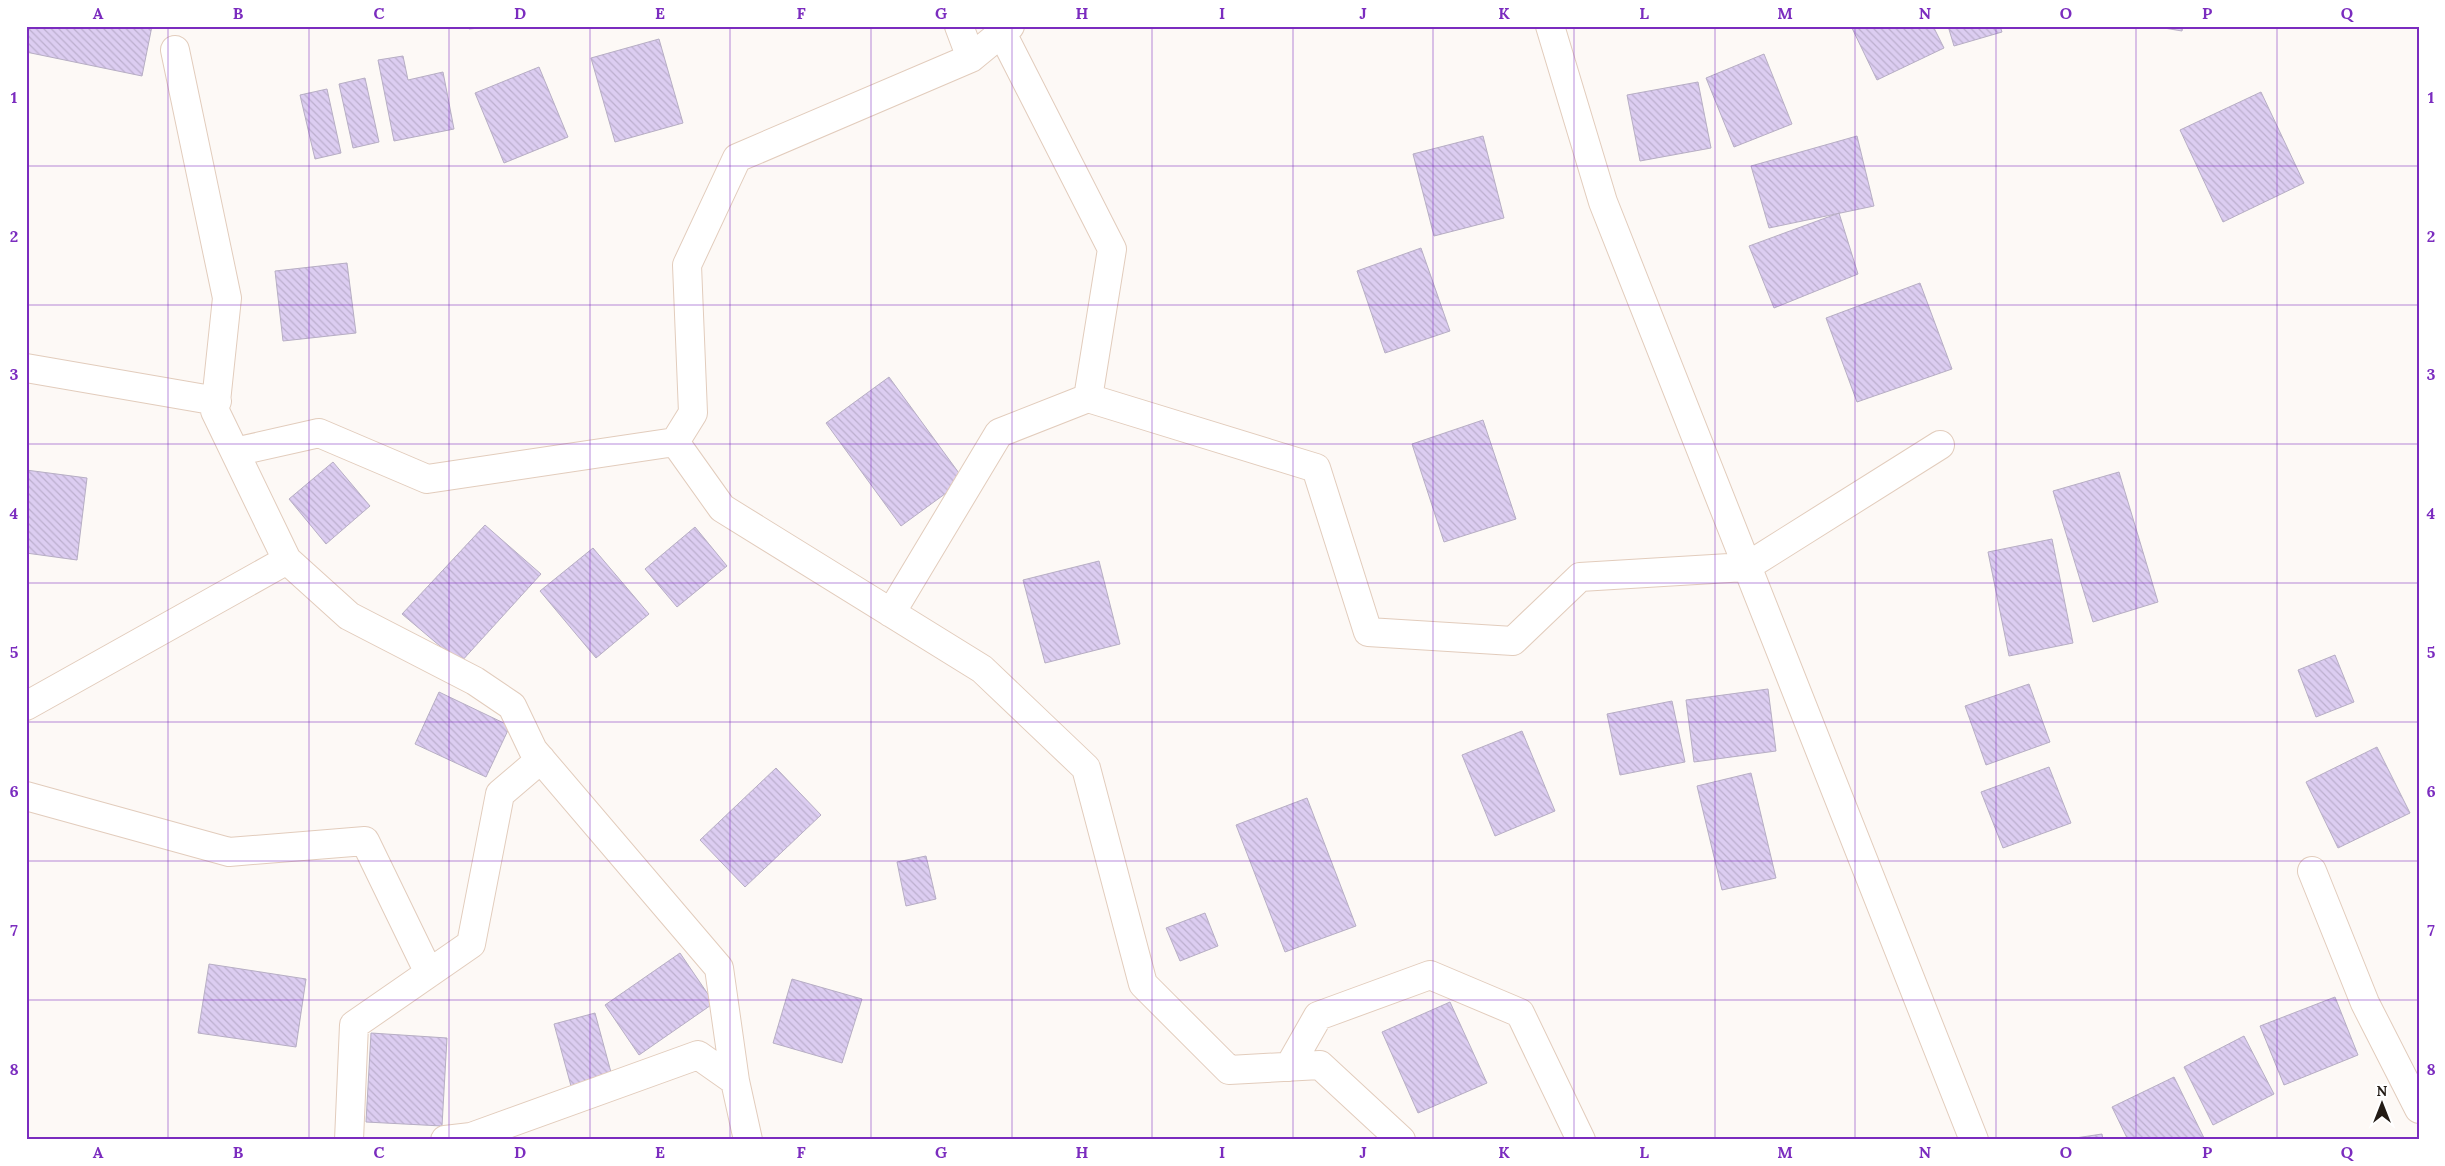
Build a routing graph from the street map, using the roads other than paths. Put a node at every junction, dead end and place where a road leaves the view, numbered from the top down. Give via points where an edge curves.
1 (959, 26) edge
2 (1550, 26) edge
3 (1006, 29) edge
4 (175, 50) dead end
5 (971, 58) junction
6 (26, 368) edge
7 (1088, 398) junction
8 (217, 401) junction
9 (676, 442) junction
10 (1940, 445) dead end
11 (235, 452) junction
12 (287, 560) junction
13 (1746, 567) junction
14 (891, 613) junction
15 (26, 706) edge
16 (541, 759) junction
17 (26, 796) edge
18 (2312, 871) dead end
19 (429, 973) junction
20 (1290, 1067) junction
21 (735, 1081) junction
22 (2419, 1109) edge
23 (349, 1140) edge
24 (445, 1140) edge
25 (748, 1140) edge
26 (1401, 1140) edge
27 (1582, 1140) edge
28 (1974, 1140) edge

1 - 5 street
2 - 13 street via 1603,202
3 - 5 street
3 - 7 street via 1112,249
4 - 8 street via 227,298
5 - 9 street via 737,158 687,265 693,413
6 - 8 street
7 - 13 street via 1316,468 1368,632 1513,641 1580,577
7 - 14 street via 999,433
8 - 11 street via 216,412
9 - 11 street via 427,479 320,433
9 - 14 street via 722,508
10 - 13 street
11 - 12 street
12 - 15 street
12 - 16 street via 349,616 475,681 512,706 533,750
13 - 28 street
14 - 20 street via 982,669 1086,768 1143,984 1229,1070
16 - 19 street via 500,794 471,944
16 - 21 street via 719,968
17 - 19 street via 229,852 365,840
18 - 22 street via 2366,1003
19 - 23 street via 354,1025
20 - 26 street via 1320,1065
20 - 27 street via 1318,1016 1430,975 1520,1013
21 - 24 street via 698,1055 471,1137
21 - 25 street

